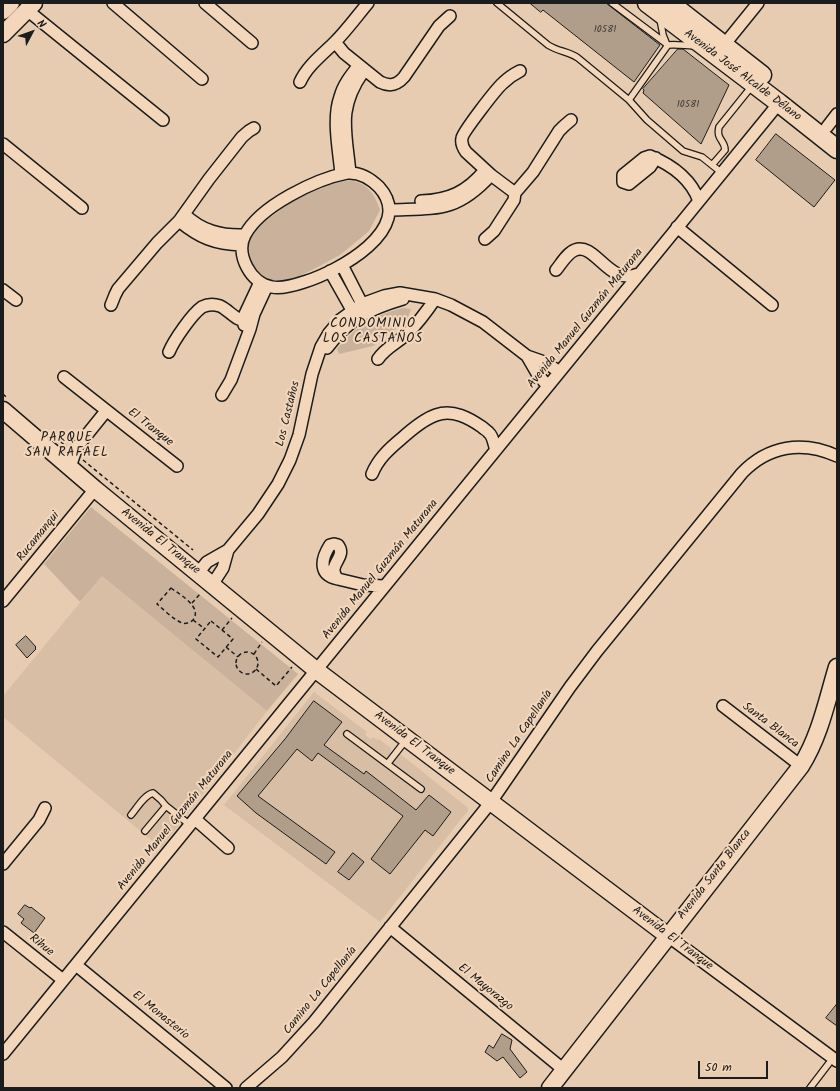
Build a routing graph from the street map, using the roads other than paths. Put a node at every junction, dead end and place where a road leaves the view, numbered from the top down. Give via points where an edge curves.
1 (11, 3) edge
2 (113, 3) edge
3 (204, 3) edge
4 (368, 3) edge
5 (498, 3) edge
6 (612, 3) edge
7 (758, 3) edge
8 (31, 6) edge
9 (659, 6) edge
10 (3, 11) edge
11 (450, 16) dead end
12 (3, 34) edge
13 (252, 42) dead end
14 (334, 42) junction
15 (668, 45) junction
16 (724, 45) junction
17 (702, 46) junction
18 (361, 67) junction
19 (520, 71) dead end
20 (202, 79) dead end
21 (300, 82) dead end
22 (753, 84) junction
23 (629, 100) junction
24 (779, 103) junction
25 (163, 120) dead end
26 (571, 120) dead end
27 (834, 126) edge
28 (254, 128) dead end
29 (3, 144) edge
30 (837, 149) edge
31 (656, 158) dead end
32 (712, 165) junction
33 (488, 172) junction
34 (722, 173) junction
35 (346, 174) junction
36 (689, 182) junction
37 (712, 185) junction
38 (515, 193) junction
39 (699, 201) junction
40 (389, 207) junction
41 (82, 208) dead end
42 (182, 217) junction
43 (677, 227) junction
44 (485, 239) dead end
45 (243, 240) junction
46 (342, 265) junction
47 (556, 270) dead end
48 (330, 271) junction
49 (615, 273) junction
50 (638, 274) junction
51 (263, 284) junction
52 (3, 290) edge
53 (414, 296) junction
54 (620, 297) junction
55 (435, 299) junction
56 (16, 300) dead end
57 (111, 304) dead end
58 (362, 304) junction
59 (772, 305) dead end
60 (229, 311) junction
61 (251, 311) junction
62 (356, 313) junction
63 (244, 321) junction
64 (246, 338) junction
65 (169, 352) dead end
66 (527, 356) junction
67 (378, 359) dead end
68 (559, 372) junction
69 (64, 377) dead end
70 (548, 386) junction
71 (222, 395) dead end
72 (6, 405) edge
73 (106, 411) junction
74 (490, 433) junction
75 (508, 434) junction
76 (496, 450) junction
77 (73, 454) junction
78 (837, 456) edge
79 (177, 466) dead end
80 (372, 474) dead end
81 (95, 489) junction
82 (228, 550) junction
83 (198, 573) junction
84 (338, 579) dead end
85 (363, 585) junction
86 (384, 586) junction
87 (206, 589) junction
88 (374, 600) junction
89 (3, 602) edge
90 (837, 667) edge
91 (316, 670) junction
92 (722, 706) dead end
93 (347, 734) dead end
94 (407, 738) junction
95 (388, 763) junction
96 (801, 766) junction
97 (421, 789) dead end
98 (491, 802) junction
99 (166, 806) junction
100 (45, 808) dead end
101 (131, 815) dead end
102 (192, 822) junction
103 (145, 831) dead end
104 (228, 848) dead end
105 (3, 864) edge
106 (390, 927) junction
107 (3, 932) edge
108 (668, 936) junction
109 (76, 965) junction
110 (63, 980) junction
111 (3, 1054) edge
112 (835, 1060) edge
113 (564, 1070) junction
114 (226, 1088) edge
115 (246, 1088) edge
116 (550, 1088) edge
117 (810, 1088) edge

1 - 10 main road
2 - 20 street
3 - 13 street
4 - 14 street
5 - 23 lane via 548,45 578,58
6 - 15 lane
7 - 16 street
8 - 12 main road
8 - 25 street
9 - 15 lane via 663,35
9 - 16 main road, Avenida José Alcalde Délano
9 - 17 main road, Avenida José Alcalde Délano
11 - 18 street via 439,26 416,62 398,83 382,84
14 - 18 street
14 - 21 street
15 - 17 lane
15 - 23 lane
16 - 27 main road, Avenida José Alcalde Délano
17 - 22 main road, Avenida José Alcalde Délano
18 - 35 street via 343,88 338,104 337,122
19 - 33 street via 502,84 462,136 466,152
22 - 24 main road, Avenida José Alcalde Délano
22 - 32 lane via 719,127 719,138 725,150
23 - 32 lane via 646,120 683,151 702,157
24 - 30 main road, Avenida José Alcalde Délano
24 - 34 street, Avenida Manuel Guzmán Maturana
26 - 38 street via 561,128 533,172
28 - 42 street via 238,142
29 - 41 street
31 - 36 street
32 - 34 lane
33 - 38 street
33 - 40 street via 474,192 456,204 438,208
34 - 37 street, Avenida Manuel Guzmán Maturana
35 - 40 street via 364,176 374,182 384,194
35 - 45 street via 317,182 287,197 256,221
36 - 37 street
36 - 39 street
37 - 39 street, Avenida Manuel Guzmán Maturana
38 - 44 street via 513,202 492,234
39 - 43 street, Avenida Manuel Guzmán Maturana
40 - 46 street via 386,224 380,235
42 - 45 street via 213,232
42 - 57 street via 118,289
43 - 50 street, Avenida Manuel Guzmán Maturana
43 - 59 street
45 - 51 street via 243,254 248,269
46 - 48 street
46 - 58 street
47 - 49 street via 576,250 586,250
48 - 51 street via 288,286
48 - 62 street
49 - 50 street via 628,277
49 - 54 street via 620,287
50 - 54 street, Avenida Manuel Guzmán Maturana
51 - 61 street
52 - 56 street
53 - 55 street, Los Castaños
53 - 58 street, Los Castaños via 393,294
53 - 62 street, Los Castaños
54 - 68 street, Avenida Manuel Guzmán Maturana
55 - 66 street, Los Castaños via 482,322
55 - 67 street via 416,325 386,349
58 - 62 street
60 - 61 street
60 - 63 street
60 - 65 street via 211,305 200,309 175,339
61 - 63 street via 249,319
61 - 64 street via 250,328
62 - 82 street, Los Castaños via 317,361 299,435 269,500
63 - 64 street
64 - 71 street via 231,380
66 - 68 street, Los Castaños via 547,363
66 - 70 street, Los Castaños
68 - 70 street, Avenida Manuel Guzmán Maturana
69 - 73 street, El Tranque
70 - 75 street, Avenida Manuel Guzmán Maturana
72 - 77 main road, Avenida El Tranque via 56,455
73 - 77 street
73 - 79 street, El Tranque
74 - 75 street
74 - 76 street
74 - 80 street via 456,413 436,415 389,450
75 - 76 street, Avenida Manuel Guzmán Maturana
76 - 86 street, Avenida Manuel Guzmán Maturana
77 - 81 main road, Avenida El Tranque
78 - 98 street, Camino La Capellanía via 816,449 790,447 766,454 746,468 597,651
81 - 83 main road, Avenida El Tranque
81 - 89 street, Rucamanqui
82 - 83 street, Los Castaños via 207,562
82 - 87 street, Los Castaños via 223,568
83 - 87 main road, Avenida El Tranque
84 - 85 street
85 - 86 street
85 - 88 street
86 - 88 street, Avenida Manuel Guzmán Maturana
87 - 91 main road, Avenida El Tranque
88 - 91 street, Avenida Manuel Guzmán Maturana
90 - 96 main road, Avenida Santa Blanca via 818,732
91 - 94 main road, Avenida El Tranque
91 - 102 street, Avenida Manuel Guzmán Maturana
92 - 96 street, Santa Blanca
93 - 95 lane
94 - 95 lane
94 - 98 main road, Avenida El Tranque
95 - 97 lane
96 - 108 main road, Avenida Santa Blanca
98 - 106 street, Camino La Capellanía
98 - 108 main road, Avenida El Tranque
99 - 101 lane via 153,794 149,794
99 - 102 lane
99 - 103 lane
100 - 105 street via 39,820
102 - 104 street
102 - 109 street, Avenida Manuel Guzmán Maturana
106 - 113 street, El Mayorazgo
106 - 115 street, Camino La Capellanía via 299,1039
107 - 110 street, Rihue
108 - 112 street, Avenida El Tranque
108 - 113 main road, Avenida Santa Blanca
109 - 110 street, Avenida Manuel Guzmán Maturana
109 - 114 street, El Monasterio
110 - 111 street, Avenida Manuel Guzmán Maturana
112 - 117 lane
113 - 116 main road, Avenida Santa Blanca

